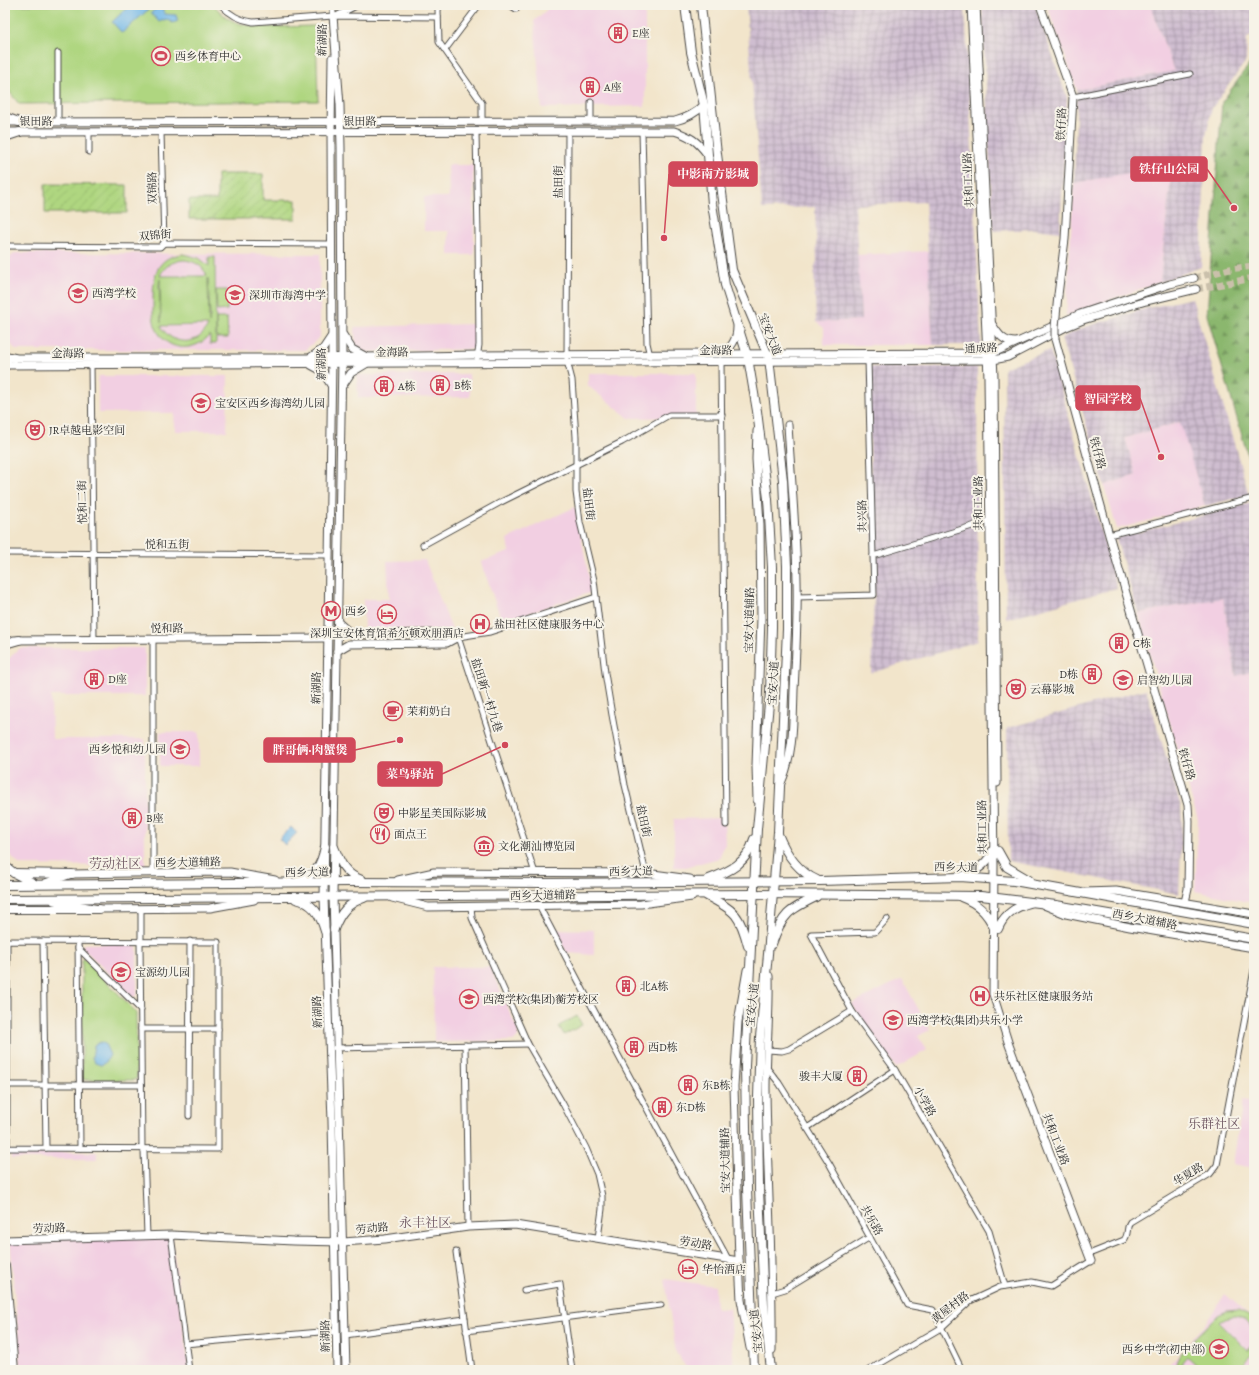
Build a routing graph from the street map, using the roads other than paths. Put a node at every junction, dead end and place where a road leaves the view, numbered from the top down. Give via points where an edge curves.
1 (221, 5) edge
2 (333, 5) edge
3 (358, 5) edge
4 (440, 5) edge
5 (478, 5) edge
6 (510, 5) edge
7 (685, 5) edge
8 (701, 5) edge
9 (971, 5) edge
10 (976, 5) edge
11 (1040, 5) edge
12 (516, 9) dead end
13 (333, 16) junction
14 (438, 17) junction
15 (445, 50) junction
16 (58, 53) dead end
17 (1190, 74) dead end
18 (1073, 97) junction
19 (591, 102) dead end
20 (704, 105) junction
21 (5, 117) edge
22 (675, 121) junction
23 (5, 122) edge
24 (19, 122) junction
25 (58, 122) junction
26 (331, 122) junction
27 (340, 122) junction
28 (482, 122) junction
29 (592, 122) junction
30 (568, 131) junction
31 (642, 131) junction
32 (674, 131) junction
33 (5, 132) edge
34 (20, 132) junction
35 (89, 132) junction
36 (161, 132) junction
37 (331, 132) junction
38 (340, 132) junction
39 (476, 132) junction
40 (5, 137) edge
41 (89, 152) dead end
42 (708, 154) junction
43 (164, 243) junction
44 (332, 244) junction
45 (5, 246) edge
46 (1194, 278) tunnel mouth
47 (1196, 289) tunnel mouth
48 (737, 323) junction
49 (991, 323) junction
50 (332, 332) junction
51 (342, 333) junction
52 (1021, 341) junction
53 (990, 357) junction
54 (567, 358) junction
55 (650, 358) junction
56 (721, 358) junction
57 (748, 358) junction
58 (768, 358) junction
59 (778, 358) junction
60 (477, 359) junction
61 (368, 360) junction
62 (868, 360) junction
63 (7, 361) edge
64 (308, 361) junction
65 (332, 361) junction
66 (342, 361) junction
67 (91, 364) junction
68 (332, 387) junction
69 (342, 387) junction
70 (757, 411) junction
71 (722, 415) junction
72 (788, 425) dead end
73 (575, 465) junction
74 (1250, 499) dead end
75 (989, 521) junction
76 (1110, 535) junction
77 (423, 545) dead end
78 (5, 553) edge
79 (93, 554) junction
80 (329, 554) junction
81 (873, 556) junction
82 (596, 597) junction
83 (798, 597) junction
84 (338, 622) junction
85 (5, 636) edge
86 (328, 638) junction
87 (458, 638) junction
88 (94, 639) junction
89 (153, 639) junction
90 (19, 640) junction
91 (5, 641) edge
92 (5, 644) edge
93 (337, 651) junction
94 (780, 786) junction
95 (726, 825) dead end
96 (757, 829) junction
97 (778, 832) junction
98 (334, 846) junction
99 (325, 848) junction
100 (996, 851) junction
101 (5, 866) edge
102 (535, 872) junction
103 (14, 873) junction
104 (153, 873) junction
105 (646, 873) junction
106 (72, 874) junction
107 (960, 877) junction
108 (996, 880) junction
109 (702, 881) junction
110 (754, 881) junction
111 (773, 881) junction
112 (820, 881) junction
113 (324, 882) junction
114 (333, 882) junction
115 (370, 882) junction
116 (292, 883) junction
117 (388, 883) junction
118 (5, 885) edge
119 (40, 885) junction
120 (1039, 885) junction
121 (1078, 892) junction
122 (753, 894) junction
123 (705, 895) junction
124 (772, 895) junction
125 (324, 896) junction
126 (333, 896) junction
127 (373, 896) junction
128 (382, 896) junction
129 (818, 896) junction
130 (956, 896) junction
131 (267, 897) junction
132 (290, 897) junction
133 (996, 897) junction
134 (5, 899) edge
135 (42, 899) junction
136 (1035, 902) junction
137 (1185, 902) junction
138 (471, 906) junction
139 (539, 906) junction
140 (99, 909) junction
141 (141, 909) junction
142 (6, 910) edge
143 (1254, 914) edge
144 (887, 919) dead end
145 (1254, 924) edge
146 (996, 928) junction
147 (334, 929) junction
148 (325, 931) junction
149 (1254, 939) edge
150 (43, 941) junction
151 (78, 941) junction
152 (140, 941) junction
153 (190, 942) junction
154 (78, 948) junction
155 (1254, 948) edge
156 (750, 952) junction
157 (768, 954) junction
158 (1254, 970) edge
159 (141, 1010) junction
160 (852, 1011) junction
161 (141, 1028) junction
162 (218, 1028) junction
163 (190, 1029) junction
164 (528, 1044) junction
165 (466, 1046) junction
166 (333, 1048) junction
167 (768, 1050) junction
168 (767, 1068) junction
169 (895, 1070) junction
170 (6, 1085) edge
171 (45, 1085) junction
172 (79, 1085) junction
173 (141, 1085) junction
174 (189, 1116) dead end
175 (807, 1128) junction
176 (46, 1148) junction
177 (80, 1148) junction
178 (142, 1148) junction
179 (468, 1227) junction
180 (170, 1234) junction
181 (147, 1235) junction
182 (598, 1238) junction
183 (870, 1238) junction
184 (5, 1240) edge
185 (334, 1242) junction
186 (343, 1242) junction
187 (456, 1252) dead end
188 (1089, 1254) junction
189 (728, 1259) junction
190 (739, 1261) junction
191 (1092, 1261) joint
192 (5, 1266) edge
193 (1005, 1286) junction
194 (524, 1290) dead end
195 (772, 1293) junction
196 (661, 1305) dead end
197 (565, 1318) junction
198 (465, 1319) junction
199 (941, 1328) junction
200 (466, 1331) junction
201 (336, 1332) junction
202 (345, 1335) junction
203 (185, 1344) junction
204 (754, 1369) edge
205 (14, 1370) edge
206 (189, 1370) edge
207 (337, 1370) edge
208 (346, 1370) edge
209 (472, 1370) edge
210 (572, 1370) edge
211 (771, 1370) edge
212 (870, 1370) edge
213 (962, 1370) edge

1 - 13 street via 242,21
2 - 13 street
3 - 13 street
4 - 14 street
5 - 15 street
6 - 12 street
7 - 20 main road, 宝安大道 via 691,52
8 - 58 main road, 宝安大道 via 732,270
9 - 53 street, 共和工业路
10 - 49 street, 共和工业路
11 - 18 street, 铁仔路
13 - 14 street
13 - 26 street, 新湖路
13 - 27 street, 新湖路
14 - 15 street via 439,42
15 - 28 street via 482,103
16 - 25 street
17 - 18 street
18 - 76 street, 铁仔路, bridge via 1065,238 1055,339
19 - 29 street
20 - 22 street, 银田路 via 696,113
20 - 42 main road, 宝安大道
21 - 24 main road
22 - 29 street, 银田路
22 - 32 street via 680,127
23 - 24 street, 银田路
24 - 25 street, 银田路
25 - 26 street, 银田路
26 - 27 street, 银田路
26 - 37 street, 新湖路
27 - 28 street, 银田路
27 - 38 street, 新湖路
28 - 29 street, 银田路
30 - 31 street, 银田路
30 - 39 street, 银田路
30 - 54 street, 盐田街
31 - 32 street, 银田路
31 - 55 street via 646,342
32 - 42 street, 银田路 via 692,138
33 - 34 street, 银田路
34 - 35 street, 银田路
34 - 40 main road
35 - 36 street, 银田路
35 - 41 street
36 - 37 street, 银田路
36 - 43 street, 双锦路
37 - 38 street, 银田路
37 - 44 street, 新湖路
38 - 39 street, 银田路
38 - 51 street, 新湖路
39 - 60 street
42 - 48 main road, 宝安大道 via 712,204 725,285
43 - 44 street, 双锦街
43 - 45 street, 双锦街 via 160,247
44 - 50 street, 新湖路
46 - 52 street, 通成路 via 1063,320
47 - 53 street, 通成路 via 1082,320 1008,357
48 - 56 street via 735,341
48 - 57 main road, 宝安大道
49 - 52 street via 1003,339
49 - 53 street, 共和工业路
50 - 64 street via 323,349
50 - 65 street, 新湖路
51 - 61 street via 352,349
51 - 66 street, 新湖路
52 - 53 street, 通成路
53 - 59 street, 通成路
53 - 62 street, 通成路
53 - 75 street, 共和工业路
53 - 100 street, 共和工业路
54 - 55 street, 金海路
54 - 60 street, 金海路
54 - 73 street, 盐田街 via 572,380
55 - 56 street, 金海路
56 - 57 street, 金海路
56 - 71 street
57 - 58 street, 金海路
57 - 70 main road, 宝安大道
58 - 59 street, 金海路
58 - 94 main road, 宝安大道 via 783,480 787,566 787,629
59 - 62 street, 通成路
60 - 61 street, 金海路
61 - 66 street, 金海路
61 - 69 street via 351,373
62 - 81 street, 共兴路
63 - 64 street, 金海路
63 - 67 street, 金海路
64 - 65 street, 金海路
64 - 67 street, 金海路
64 - 68 street via 322,371
65 - 66 street, 金海路
65 - 68 street, 新湖路
66 - 69 street, 新湖路
67 - 79 street, 悦和二街
68 - 80 street, 新湖路
69 - 84 street, 新湖路
70 - 96 street, 宝安大道辅路 via 761,618 756,766
70 - 96 main road, 宝安大道 via 768,499 772,567 770,693
71 - 73 street via 669,415
71 - 95 street
72 - 83 street
73 - 77 street
73 - 82 street, 盐田街 via 580,522
74 - 76 street
75 - 81 street
75 - 100 street, 共和工业路
76 - 137 street, 铁仔路 via 1188,805 1188,889
78 - 79 street, 悦和五街
79 - 80 street, 悦和五街
79 - 88 street, 悦和二街
80 - 86 street, 新湖路
81 - 83 street, 共兴路 via 874,595
82 - 87 street via 490,632
82 - 105 street, 盐田街 via 612,715 625,785
83 - 94 street via 789,760
84 - 87 street via 356,634 447,633
84 - 93 street, 新湖路
85 - 90 main road
86 - 89 street, 悦和路
86 - 99 street, 新湖路
87 - 93 street via 447,643 349,644
87 - 102 street, 盐田新一村九巷
88 - 89 street, 悦和路
88 - 90 street, 悦和路
89 - 104 street
90 - 91 street, 悦和路
90 - 92 main road
93 - 98 street, 新湖路
94 - 97 main road, 宝安大道
96 - 109 main road via 745,857 735,868
96 - 110 main road, 宝安大道
97 - 111 main road, 宝安大道
97 - 112 main road via 786,852 797,866
98 - 114 street, 新湖路
98 - 115 main road via 347,872 354,878
99 - 113 street, 新湖路
99 - 116 main road via 315,871 306,878
100 - 107 main road via 976,871
100 - 108 street, 共和工业路
100 - 120 main road via 1007,867
101 - 103 main road
102 - 105 street, 西乡大道辅路
102 - 117 street, 西乡大道辅路 via 434,872
103 - 106 main road
103 - 119 main road
104 - 106 street, 西乡大道辅路
104 - 116 street, 西乡大道辅路 via 230,872
105 - 109 street, 西乡大道辅路
106 - 119 street, 西乡大道辅路
107 - 108 main road, 西乡大道
107 - 112 main road, 西乡大道
108 - 120 main road, 西乡大道
108 - 133 street, 共和工业路
109 - 110 main road, 西乡大道
109 - 117 main road, 西乡大道
110 - 111 main road, 西乡大道
110 - 122 main road, 宝安大道
111 - 112 main road, 西乡大道
111 - 124 main road, 宝安大道
113 - 114 main road, 西乡大道
113 - 116 main road, 西乡大道
113 - 125 street, 新湖路
114 - 115 main road, 西乡大道
114 - 126 street, 新湖路
115 - 117 main road, 西乡大道
116 - 119 main road, 西乡大道
118 - 119 main road, 西乡大道
120 - 121 main road, 西乡大道
121 - 137 street, 西乡大道辅路 via 1116,891
121 - 145 main road, 西乡大道
122 - 123 main road
122 - 124 main road
122 - 156 main road, 宝安大道
123 - 128 main road
123 - 139 street, 西乡大道辅路 via 641,904
123 - 156 main road via 728,906 738,917 745,931
124 - 129 main road
124 - 157 main road, 宝安大道
125 - 126 main road
125 - 132 main road
125 - 148 street, 新湖路
126 - 127 main road
126 - 147 street, 新湖路
127 - 128 main road
127 - 147 main road via 358,900 346,908
128 - 138 street, 西乡大道辅路 via 428,907
129 - 130 main road
129 - 157 main road via 796,907 782,920
130 - 133 main road
130 - 146 main road via 982,909
131 - 132 main road
131 - 135 main road
131 - 141 street via 210,908
132 - 148 main road via 304,901 314,908
133 - 136 main road
133 - 146 street, 共和工业路
134 - 135 main road
135 - 140 street
135 - 142 main road
136 - 146 main road via 1022,905 1008,913
136 - 149 main road
136 - 155 street, 西乡大道辅路 via 1066,914 1130,928
137 - 143 street, 西乡大道辅路
138 - 139 street, 西乡大道辅路
138 - 164 street via 472,918
139 - 189 street
140 - 141 street
140 - 142 main road
141 - 152 street
144 - 160 street, 小学路 via 875,932 811,934
146 - 188 street, 共和工业路 via 997,1001 1009,1045
147 - 166 street, 新湖路
148 - 166 street, 新湖路
150 - 151 street
150 - 170 street via 7,941
150 - 171 street
151 - 152 street
151 - 154 street
152 - 153 street
152 - 159 street
153 - 162 street via 218,942
153 - 163 street
154 - 159 street
154 - 172 street
156 - 190 street, 宝安大道辅路 via 740,1010 734,1086
156 - 204 main road, 宝安大道 via 744,1100
157 - 167 street
157 - 211 main road, 宝安大道 via 760,1037 758,1097 764,1306
158 - 188 street, 华夏路 via 1217,1165 1210,1174 1130,1222 1124,1240
159 - 161 street
160 - 167 street via 789,1049
160 - 169 street, 小学路
161 - 163 street
161 - 173 street
162 - 163 street
162 - 178 street via 218,1148
163 - 174 street
164 - 165 street
164 - 182 street via 583,1142 597,1174 602,1196
165 - 166 street
165 - 179 street
166 - 185 street, 新湖路
166 - 186 street, 新湖路
167 - 168 street
168 - 175 street, 共乐路
168 - 195 street
169 - 175 street
169 - 193 street, 小学路 via 989,1231
170 - 171 street
170 - 176 street via 7,1148
171 - 172 street
171 - 176 street
172 - 173 street
172 - 177 street
173 - 178 street
175 - 183 street, 共乐路
176 - 177 street
177 - 178 street
178 - 181 street
179 - 182 street, 劳动路 via 515,1224
179 - 186 street, 劳动路
180 - 181 street, 劳动路
180 - 185 street, 劳动路
180 - 203 street
181 - 184 street, 劳动路
182 - 189 street, 劳动路
183 - 195 street via 785,1289
183 - 199 street, 共乐路 via 907,1305 933,1310
185 - 186 street, 劳动路
185 - 201 street, 新湖路
186 - 202 street, 新湖路
187 - 198 street
188 - 191 street, 共和工业路
189 - 190 street, 劳动路
190 - 204 street, 宝安大道辅路 via 741,1300
191 - 193 street, 黄屋村路 via 1051,1286 1032,1282
192 - 205 main road
193 - 199 street, 黄屋村路 via 970,1301
194 - 197 street via 560,1284
195 - 211 street
196 - 197 street
197 - 200 street
197 - 210 street
198 - 200 street
198 - 202 street
199 - 212 street, 黄屋村路
199 - 213 street, 共乐路
200 - 209 street
201 - 203 street
201 - 207 street, 新湖路
202 - 208 street, 新湖路
203 - 206 street

